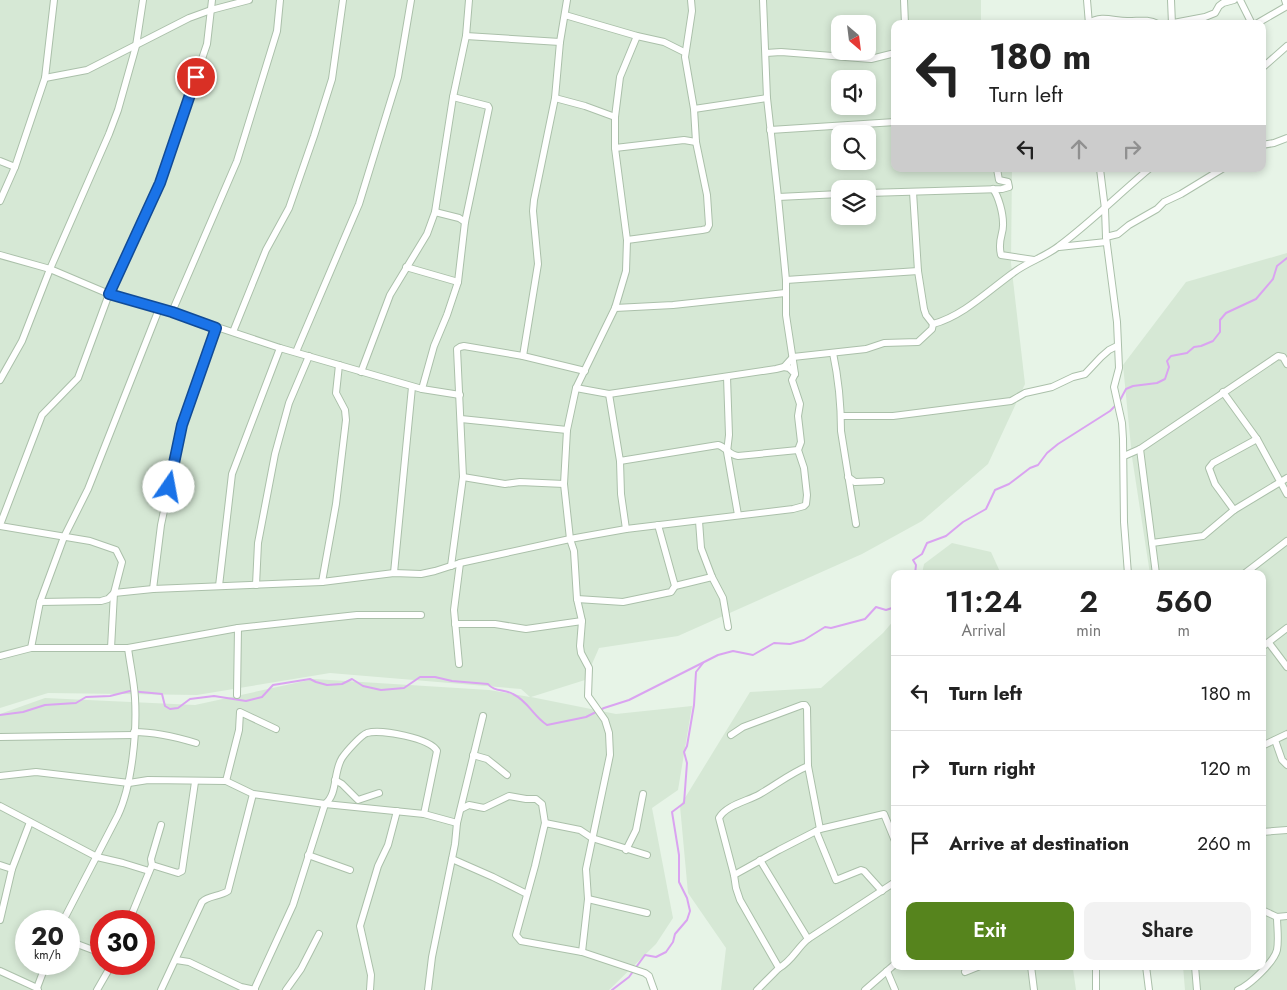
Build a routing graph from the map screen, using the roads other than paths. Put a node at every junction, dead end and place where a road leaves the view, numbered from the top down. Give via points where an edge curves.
1 (54, 0) edge
2 (143, 0) edge
3 (212, 0) edge
4 (249, 0) edge
5 (280, 0) edge
6 (343, 0) edge
7 (411, 0) edge
8 (469, 0) edge
9 (567, 0) edge
10 (691, 0) edge
11 (763, 0) edge
12 (904, 0) edge
13 (1087, 0) edge
14 (1171, 0) edge
15 (1234, 0) edge
16 (1240, 0) edge
17 (1284, 0) edge
18 (211, 10) junction
19 (565, 15) junction
20 (905, 20) edge
21 (1089, 20) edge
22 (1093, 20) edge
23 (1121, 20) edge
24 (1170, 20) edge
25 (1188, 20) edge
26 (1252, 20) edge
27 (1261, 20) edge
28 (466, 36) junction
29 (637, 36) junction
30 (560, 42) junction
31 (136, 46) junction
32 (1287, 46) edge
33 (684, 52) junction
34 (766, 53) junction
35 (891, 54) edge
36 (1266, 64) edge
37 (45, 78) junction
38 (454, 97) junction
39 (555, 98) junction
40 (767, 98) junction
41 (694, 109) junction
42 (615, 118) junction
43 (891, 122) edge
44 (770, 130) junction
45 (1287, 138) edge
46 (696, 142) junction
47 (1266, 145) edge
48 (616, 148) junction
49 (0, 161) edge
50 (15, 167) junction
51 (998, 172) edge
52 (1100, 172) edge
53 (1146, 172) edge
54 (1217, 172) edge
55 (993, 189) junction
56 (913, 192) junction
57 (831, 194) edge
58 (876, 194) edge
59 (778, 196) junction
60 (0, 201) edge
61 (1105, 209) junction
62 (435, 212) junction
63 (462, 220) junction
64 (627, 240) junction
65 (1106, 240) junction
66 (1058, 247) junction
67 (0, 255) edge
68 (1034, 260) junction
69 (406, 267) junction
70 (50, 269) junction
71 (918, 271) junction
72 (786, 280) junction
73 (458, 282) junction
74 (785, 293) junction
75 (109, 294) junction
76 (615, 308) junction
77 (159, 309) junction
78 (172, 312) junction
79 (933, 324) junction
80 (216, 328) junction
81 (233, 332) junction
82 (1117, 346) junction
83 (280, 348) junction
84 (296, 352) junction
85 (833, 353) junction
86 (309, 356) junction
87 (523, 356) junction
88 (793, 357) junction
89 (1287, 364) edge
90 (339, 366) junction
91 (784, 367) junction
92 (585, 371) junction
93 (361, 372) junction
94 (795, 374) junction
95 (727, 377) junction
96 (0, 380) edge
97 (412, 387) junction
98 (576, 388) junction
99 (422, 389) junction
100 (1223, 392) junction
101 (609, 394) junction
102 (460, 395) junction
103 (842, 416) junction
104 (461, 419) junction
105 (567, 430) junction
106 (1257, 440) junction
107 (1140, 449) junction
108 (798, 450) junction
109 (727, 452) junction
110 (1124, 456) junction
111 (620, 461) junction
112 (463, 477) junction
113 (848, 477) junction
114 (1284, 480) edge
115 (881, 481) dead end
116 (564, 484) junction
117 (1287, 494) edge
118 (1234, 510) junction
119 (738, 515) junction
120 (699, 521) junction
121 (856, 524) dead end
122 (658, 525) junction
123 (0, 526) edge
124 (626, 529) junction
125 (64, 538) junction
126 (570, 539) junction
127 (1287, 541) edge
128 (1152, 542) junction
129 (460, 563) junction
130 (451, 566) junction
131 (1128, 570) edge
132 (1156, 570) edge
133 (1249, 570) edge
134 (394, 573) junction
135 (712, 577) junction
136 (322, 582) junction
137 (256, 585) junction
138 (219, 586) junction
139 (675, 586) junction
140 (153, 590) junction
141 (114, 593) junction
142 (577, 598) junction
143 (40, 602) junction
144 (420, 616) dead end
145 (582, 621) junction
146 (455, 624) junction
147 (728, 627) dead end
148 (238, 628) junction
149 (1287, 628) edge
150 (1268, 643) joint
151 (31, 648) junction
152 (111, 648) junction
153 (128, 648) junction
154 (0, 656) edge
155 (459, 664) dead end
156 (1287, 668) edge
157 (237, 695) dead end
158 (483, 716) dead end
159 (276, 729) dead end
160 (134, 734) junction
161 (1287, 734) edge
162 (731, 735) dead end
163 (0, 737) edge
164 (1275, 740) junction
165 (196, 743) dead end
166 (1266, 744) edge
167 (473, 755) junction
168 (1287, 765) edge
169 (808, 766) junction
170 (507, 775) dead end
171 (0, 776) edge
172 (335, 780) junction
173 (195, 782) junction
174 (226, 782) junction
175 (129, 783) junction
176 (379, 793) dead end
177 (254, 794) junction
178 (644, 794) dead end
179 (325, 804) junction
180 (0, 806) edge
181 (460, 809) junction
182 (397, 811) junction
183 (424, 814) junction
184 (30, 822) junction
185 (457, 823) junction
186 (545, 823) junction
187 (161, 825) dead end
188 (818, 830) junction
189 (1287, 830) edge
190 (891, 831) edge
191 (1266, 832) edge
192 (592, 838) junction
193 (626, 850) junction
194 (308, 855) junction
195 (647, 855) dead end
196 (97, 857) junction
197 (452, 859) junction
198 (760, 860) junction
199 (0, 865) edge
200 (150, 868) junction
201 (12, 869) junction
202 (350, 870) dead end
203 (734, 875) junction
204 (891, 885) edge
205 (882, 891) junction
206 (527, 894) junction
207 (588, 899) junction
208 (69, 910) edge
209 (133, 910) edge
210 (647, 912) dead end
211 (1266, 912) edge
212 (1287, 916) edge
213 (1277, 917) junction
214 (0, 920) edge
215 (319, 934) dead end
216 (808, 939) junction
217 (582, 952) junction
218 (176, 960) junction
219 (1266, 965) edge
220 (779, 968) junction
221 (891, 968) edge
222 (970, 970) edge
223 (1032, 970) edge
224 (1096, 970) edge
225 (1146, 970) edge
226 (1195, 970) edge
227 (1261, 970) edge
228 (0, 971) edge
229 (887, 971) junction
230 (965, 972) dead end
231 (42, 975) edge
232 (106, 975) edge
233 (38, 989) edge
234 (240, 989) edge
235 (97, 990) edge
236 (161, 990) edge
237 (255, 990) edge
238 (286, 990) edge
239 (370, 990) edge
240 (428, 990) edge
241 (654, 990) edge
242 (757, 990) edge
243 (866, 990) edge
244 (894, 990) edge
245 (1034, 990) edge
246 (1096, 990) edge
247 (1149, 990) edge
248 (1197, 990) edge
249 (1238, 990) edge

1 - 37 street
2 - 31 street
3 - 18 street
4 - 18 street
5 - 78 street via 277,31 237,161
6 - 81 street via 332,79 314,136 288,208 266,250
7 - 84 street via 398,77 366,185
8 - 28 street
9 - 19 street
10 - 33 street via 692,16
11 - 34 street
12 - 20 street
13 - 21 street
14 - 24 street
15 - 25 street via 1223,3 1215,13
16 - 26 street
17 - 27 street via 1287,6
18 - 31 street
18 - 75 street via 207,44 160,183
19 - 29 street
19 - 30 street
22 - 23 street
28 - 30 street
28 - 38 street
29 - 33 street via 664,42
29 - 42 street via 620,77
30 - 39 street
31 - 37 street via 87,70
31 - 70 street via 112,126
32 - 36 street
33 - 41 street
34 - 35 street via 871,58
34 - 40 street
37 - 50 street
38 - 62 street
38 - 63 street via 490,108
39 - 42 street
39 - 87 street via 534,200 538,264
40 - 41 street
40 - 44 street
41 - 46 street
42 - 48 street
43 - 44 street
44 - 59 street
45 - 47 street
46 - 48 street via 684,140
46 - 64 street via 707,195 709,226 702,230
48 - 64 street
49 - 50 street
50 - 60 street
51 - 55 street via 999,180 1008,182 1009,187
52 - 61 street
53 - 61 street
54 - 65 street
55 - 56 street
55 - 68 street via 1000,198 1003,223 999,240 1001,255
56 - 58 street
56 - 71 street
57 - 59 street
59 - 72 street
61 - 65 street
61 - 66 street
62 - 63 street
62 - 69 street via 427,234
63 - 73 street
64 - 76 street via 626,271
65 - 66 street
65 - 82 street via 1118,322
66 - 68 street
67 - 70 street
68 - 79 street via 960,312
69 - 73 street
69 - 93 street via 390,295
70 - 75 street
70 - 96 street via 22,342
71 - 72 street
71 - 79 street via 924,309
72 - 74 street
73 - 99 street
74 - 76 street
74 - 88 street
75 - 77 street
75 - 123 street via 78,378 42,416
76 - 92 street
77 - 78 street
77 - 125 street via 88,489
78 - 80 street
79 - 85 street via 923,339 915,343 884,343
80 - 81 street
80 - 140 street via 182,425
81 - 83 street
82 - 103 street via 1085,374 1025,393 1011,401 893,416
82 - 110 street via 1119,368 1114,387 1122,423
83 - 84 street
83 - 138 street via 232,474
84 - 86 street
85 - 88 street
85 - 103 street
86 - 90 street
86 - 137 street via 289,403 275,454 258,543
87 - 92 street
87 - 102 street via 460,346 457,349
88 - 91 street
88 - 94 street
89 - 100 street via 1283,357 1278,356
90 - 93 street
90 - 136 street via 336,393 345,410 346,420
91 - 94 street
91 - 95 street
92 - 98 street
93 - 97 street
94 - 108 street via 792,380 800,404 798,416 802,442
95 - 101 street
95 - 109 street
97 - 99 street
97 - 134 street
98 - 101 street
98 - 105 street
99 - 102 street
100 - 106 street
100 - 107 street
101 - 111 street
102 - 104 street
103 - 113 street
104 - 105 street
104 - 112 street
105 - 116 street
106 - 114 street
106 - 118 street via 1213,463 1210,468 1215,484
107 - 110 street
107 - 128 street
108 - 109 street via 747,456
108 - 119 street via 804,468 806,504 793,509
109 - 111 street via 718,445
109 - 119 street
110 - 131 street
111 - 124 street
112 - 116 street via 505,484
112 - 130 street
113 - 115 street via 855,482
113 - 121 street
114 - 117 street
114 - 118 street
116 - 126 street
118 - 128 street via 1202,536
119 - 120 street
120 - 122 street
120 - 135 street via 701,548
122 - 124 street
122 - 139 street
123 - 125 street
124 - 126 street
125 - 141 street via 90,541 116,550 122,562
125 - 143 street
126 - 129 street
126 - 142 street via 574,551
127 - 133 street
128 - 132 street
129 - 130 street
129 - 146 street
130 - 134 street via 421,574
134 - 136 street
135 - 139 street
135 - 147 street via 723,598
136 - 137 street
137 - 138 street
138 - 140 street
139 - 142 street via 671,592 623,602
140 - 141 street
141 - 143 street via 101,601
141 - 152 street
142 - 145 street
143 - 151 street
144 - 148 street via 357,615
145 - 146 street via 526,629 495,624
145 - 192 street via 580,646 589,668 588,696 605,720 610,740 610,760
146 - 155 street
148 - 153 street
148 - 157 street
149 - 150 street
150 - 156 street
151 - 152 street
151 - 154 street
152 - 153 street
153 - 160 street via 134,690
158 - 167 street
159 - 174 street via 240,712 239,730
160 - 163 street
160 - 165 street via 152,732
160 - 175 street
161 - 164 street
162 - 169 street via 743,726 805,705
164 - 166 street
164 - 168 street
167 - 170 street via 487,759
167 - 181 street
169 - 188 street
169 - 203 street via 722,813 719,818
171 - 175 street via 36,772
172 - 176 street via 358,800
172 - 179 street via 331,800
172 - 183 street via 341,760 363,735 388,733 431,744 437,751
173 - 174 street
173 - 175 street via 148,780
173 - 200 street via 182,871
174 - 177 street
175 - 196 street via 123,804
177 - 179 street
177 - 218 street via 228,891 202,902
178 - 193 street via 636,830
179 - 182 street
179 - 194 street
180 - 184 street
181 - 185 street
181 - 186 street via 470,805 484,808 509,796 536,799 544,809
182 - 183 street
182 - 239 street via 360,926
183 - 185 street
184 - 196 street
184 - 201 street
185 - 197 street
186 - 192 street via 580,830
186 - 206 street
187 - 200 street
188 - 190 street via 884,814
188 - 198 street
188 - 205 street via 836,880 861,870
189 - 191 street
192 - 193 street
192 - 207 street via 586,869
193 - 195 street
194 - 202 street
194 - 237 street via 292,905
196 - 200 street
196 - 208 street
197 - 206 street
197 - 240 street
198 - 203 street
198 - 216 street
199 - 201 street
200 - 209 street
201 - 214 street
203 - 220 street via 740,900
204 - 205 street
205 - 216 street
206 - 217 street via 517,939
207 - 210 street
207 - 217 street
211 - 213 street
212 - 213 street
213 - 219 street via 1276,952
215 - 238 street
216 - 220 street via 789,962
217 - 241 street via 645,973
218 - 234 street via 189,962
218 - 236 street
220 - 242 street
221 - 229 street
222 - 230 street
223 - 245 street
224 - 246 street
225 - 247 street
226 - 248 street
227 - 249 street
228 - 233 street
229 - 243 street
229 - 244 street
231 - 233 street
232 - 235 street
234 - 237 street

